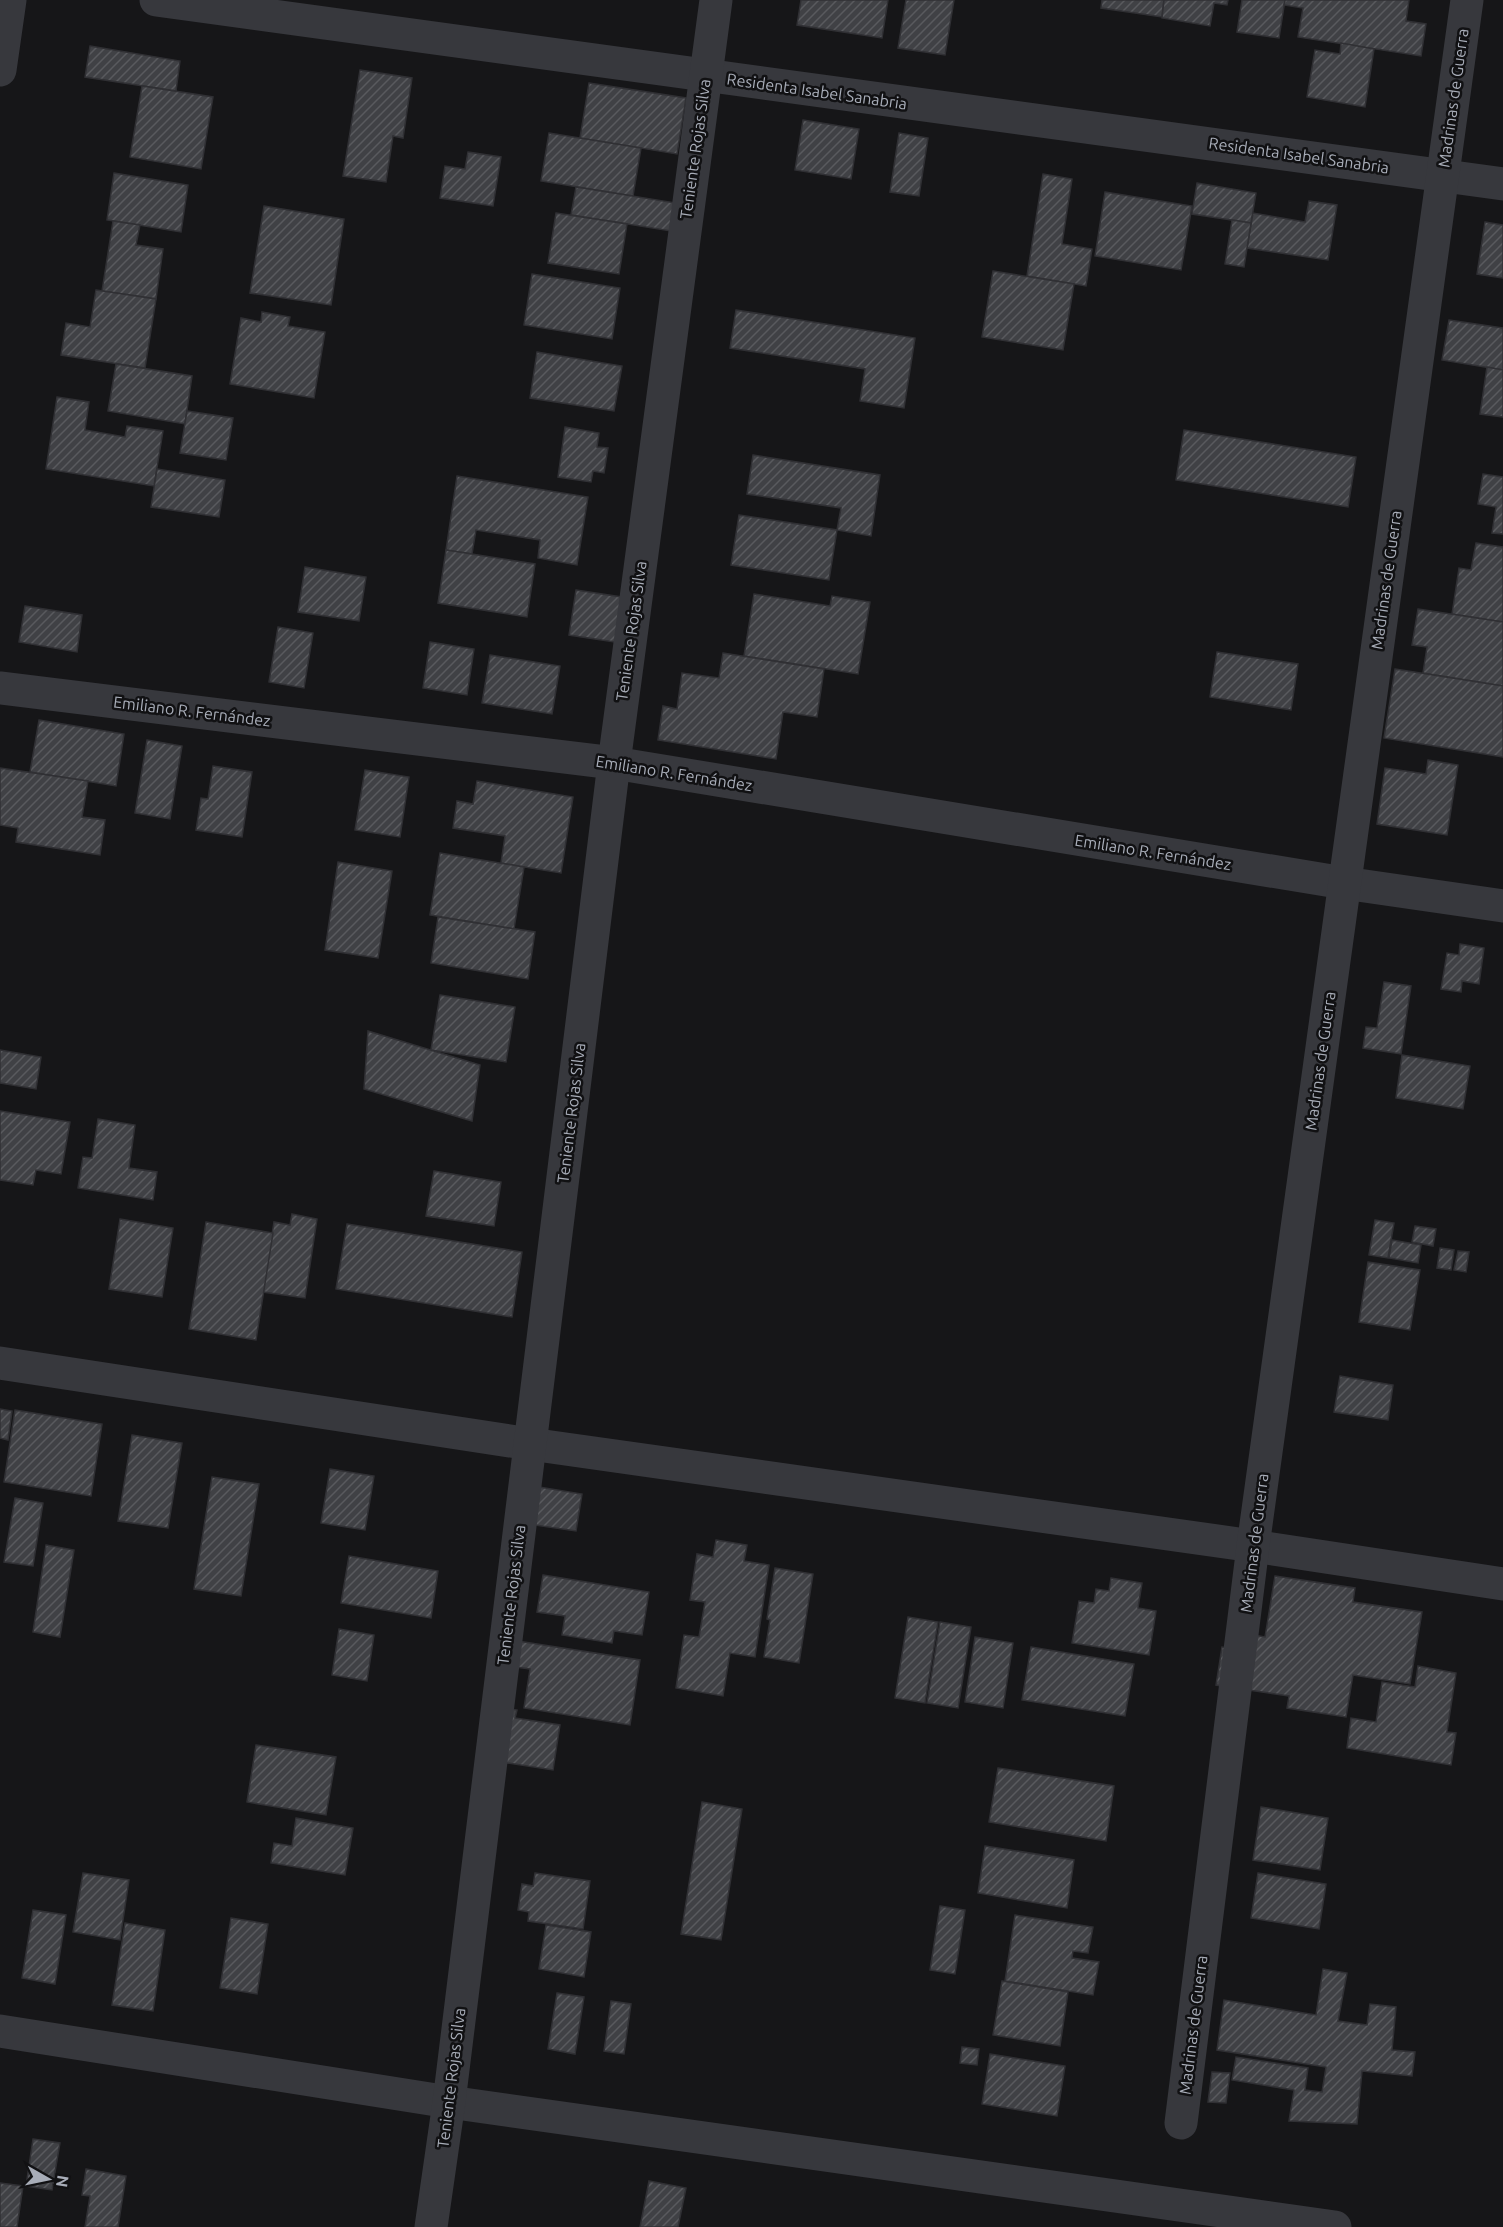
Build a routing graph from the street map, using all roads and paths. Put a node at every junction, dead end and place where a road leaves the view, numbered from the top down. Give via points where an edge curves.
1 (10, 0) edge
2 (156, 0) edge
3 (716, 0) edge
4 (1467, 0) edge
5 (0, 70) edge
6 (705, 76) junction
7 (1443, 174) junction
8 (1503, 184) edge
9 (0, 688) edge
10 (614, 763) junction
11 (1344, 883) junction
12 (1503, 906) edge
13 (0, 1363) edge
14 (530, 1444) junction
15 (1253, 1546) junction
16 (1503, 1584) edge
17 (0, 2031) edge
18 (449, 2102) junction
19 (1181, 2123) dead end
20 (431, 2227) edge
21 (1335, 2227) edge

1 - 5 street
2 - 6 street, Residenta Isabel Sanabria
3 - 6 street, Teniente Rojas Silva
4 - 7 street, Madrinas de Guerra
6 - 7 street, Residenta Isabel Sanabria
6 - 10 street, Teniente Rojas Silva
7 - 8 street, Residenta Isabel Sanabria
7 - 11 street, Madrinas de Guerra
9 - 10 street, Emiliano R. Fernández
10 - 11 street, Emiliano R. Fernández
10 - 14 street, Teniente Rojas Silva
11 - 12 street, Emiliano R. Fernández
11 - 15 street, Madrinas de Guerra
13 - 14 street
14 - 15 street
14 - 18 street, Teniente Rojas Silva
15 - 16 street
15 - 19 street, Madrinas de Guerra
17 - 18 street
18 - 20 street, Teniente Rojas Silva
18 - 21 street

